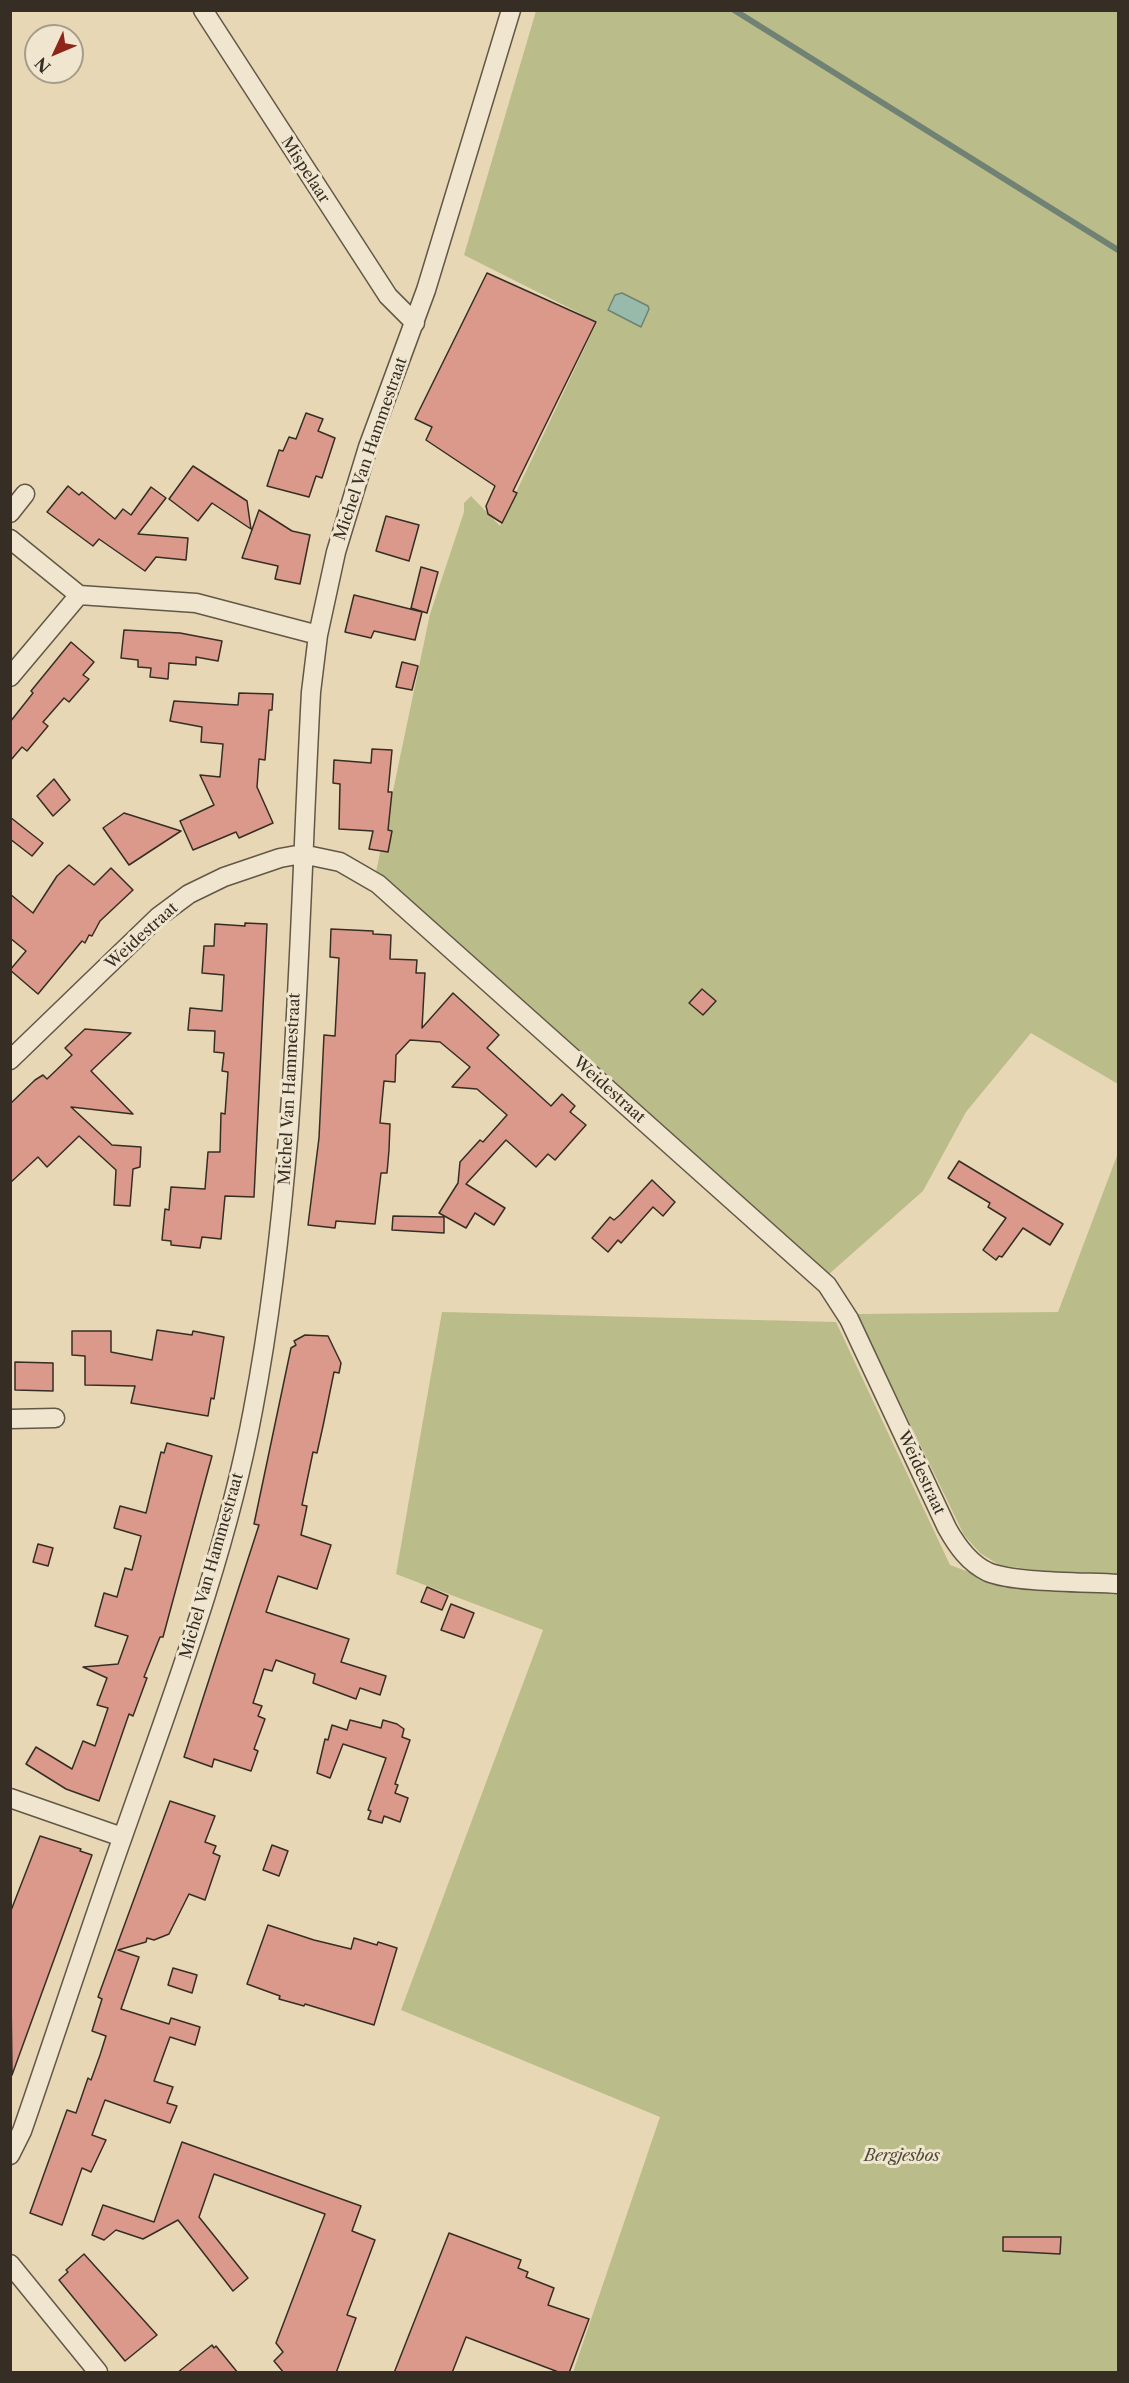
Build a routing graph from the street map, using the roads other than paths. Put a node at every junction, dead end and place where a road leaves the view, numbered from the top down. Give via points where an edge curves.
1 (203, 10) edge
2 (511, 10) edge
3 (415, 323) junction
4 (25, 494) dead end
5 (10, 513) edge
6 (10, 539) edge
7 (79, 596) junction
8 (318, 635) junction
9 (10, 676) edge
10 (302, 854) junction
11 (10, 1060) edge
12 (55, 1418) dead end
13 (10, 1419) edge
14 (1119, 1584) edge
15 (10, 1798) edge
16 (122, 1837) junction
17 (10, 2155) edge
18 (10, 2264) edge
19 (98, 2373) edge

1 - 3 street, Mispelaar via 388,296
2 - 3 street, Michel Van Hammestraat
3 - 8 street, Michel Van Hammestraat via 368,447 336,552
4 - 5 street
6 - 7 street
7 - 8 street via 196,603
7 - 9 street
8 - 10 street, Michel Van Hammestraat
10 - 11 street, Weidestraat via 248,868 189,894 158,917
10 - 14 street, Weidestraat via 340,862 378,884 827,1285 849,1319 947,1528 972,1562 1009,1577
10 - 16 street, Michel Van Hammestraat via 287,1159 274,1297 253,1414 226,1527 174,1694
12 - 13 street
15 - 16 street
16 - 17 street, Michel Van Hammestraat via 22,2131
18 - 19 street

